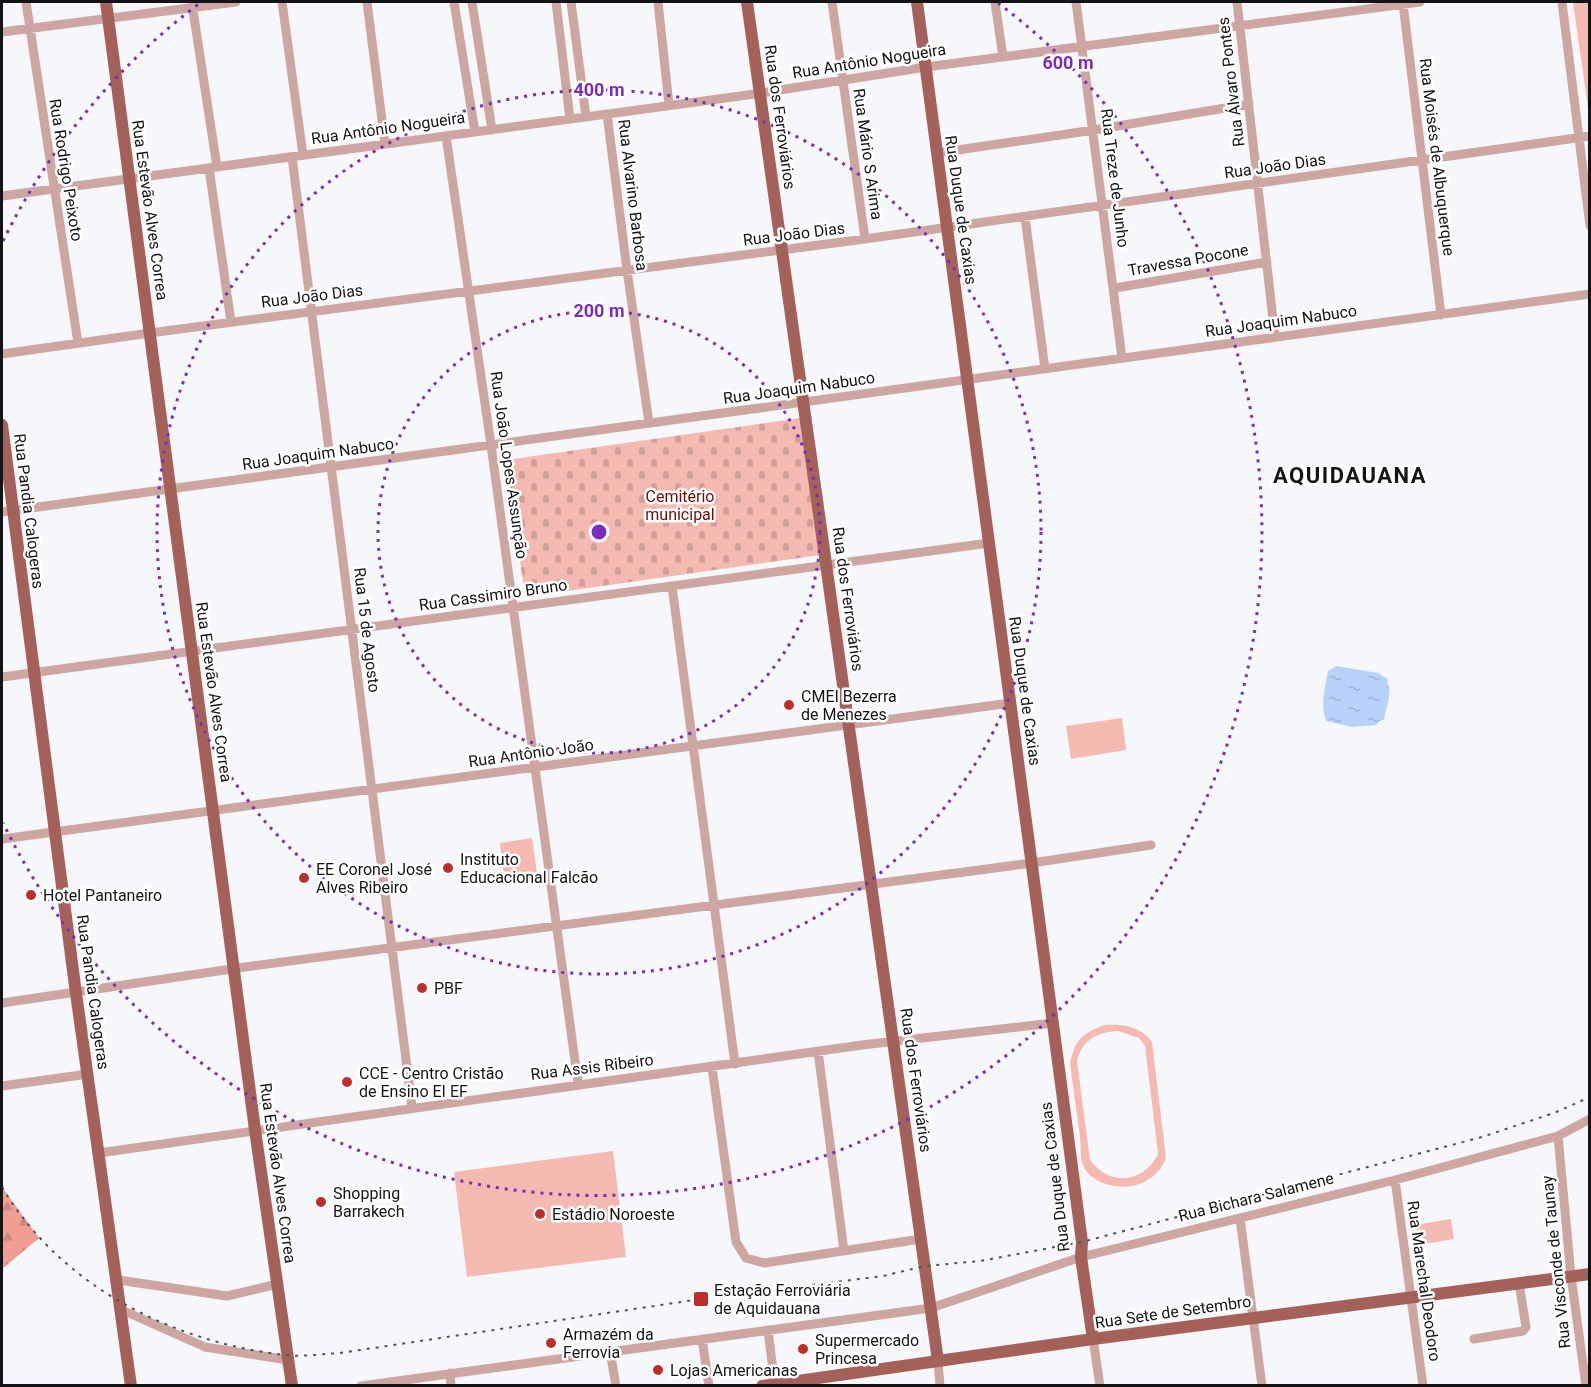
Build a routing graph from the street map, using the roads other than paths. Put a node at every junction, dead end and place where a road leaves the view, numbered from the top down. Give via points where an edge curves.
1 (26, 2) edge
2 (106, 2) edge
3 (236, 2) edge
4 (282, 2) edge
5 (367, 2) edge
6 (454, 2) edge
7 (472, 2) edge
8 (556, 2) edge
9 (571, 2) edge
10 (658, 2) edge
11 (747, 2) edge
12 (832, 2) edge
13 (917, 2) edge
14 (995, 2) edge
15 (1076, 2) edge
16 (1237, 2) edge
17 (1420, 2) edge
18 (1562, 2) edge
19 (192, 4) edge
20 (1403, 4) junction
21 (108, 18) junction
22 (1240, 26) junction
23 (30, 29) junction
24 (2, 32) edge
25 (1083, 47) junction
26 (1003, 57) junction
27 (926, 67) junction
28 (843, 81) junction
29 (760, 93) junction
30 (1249, 104) junction
31 (669, 105) junction
32 (607, 114) junction
33 (586, 117) junction
34 (570, 119) junction
35 (492, 129) junction
36 (1094, 130) junction
37 (475, 132) junction
38 (446, 136) junction
39 (1590, 136) edge
40 (1579, 137) junction
41 (385, 144) junction
42 (937, 153) junction
43 (303, 155) junction
44 (292, 157) junction
45 (1424, 160) junction
46 (213, 167) junction
47 (129, 179) junction
48 (1258, 184) junction
49 (54, 189) junction
50 (2, 196) edge
51 (1104, 206) junction
52 (1025, 217) junction
53 (1590, 226) edge
54 (947, 228) junction
55 (865, 239) junction
56 (782, 250) junction
57 (1267, 261) junction
58 (627, 270) junction
59 (1115, 288) junction
60 (470, 291) junction
61 (1590, 294) edge
62 (312, 312) junction
63 (1441, 315) junction
64 (231, 322) junction
65 (150, 333) junction
66 (1275, 337) junction
67 (78, 343) junction
68 (2, 354) edge
69 (1122, 358) junction
70 (1045, 369) junction
71 (967, 380) junction
72 (804, 402) junction
73 (649, 423) junction
74 (2, 425) edge
75 (491, 445) junction
76 (331, 467) junction
77 (170, 489) junction
78 (7, 512) edge
79 (988, 543) junction
80 (827, 565) junction
81 (672, 586) junction
82 (513, 608) junction
83 (352, 629) junction
84 (192, 651) junction
85 (34, 673) junction
86 (2, 677) edge
87 (1011, 703) junction
88 (849, 726) junction
89 (693, 747) junction
90 (535, 768) junction
91 (372, 789) junction
92 (213, 810) junction
93 (55, 832) junction
94 (2, 839) edge
95 (1151, 845) dead end
96 (1032, 863) junction
97 (872, 884) junction
98 (714, 905) junction
99 (556, 926) junction
100 (391, 949) junction
101 (234, 969) junction
102 (76, 992) junction
103 (2, 1003) edge
104 (1053, 1023) junction
105 (894, 1041) junction
106 (818, 1051) junction
107 (735, 1064) junction
108 (712, 1067) junction
109 (88, 1074) junction
110 (578, 1083) junction
111 (2, 1086) edge
112 (412, 1107) junction
113 (1590, 1119) edge
114 (255, 1130) junction
115 (1557, 1136) junction
116 (99, 1153) junction
117 (1395, 1180) junction
118 (1240, 1218) junction
119 (921, 1239) junction
120 (844, 1251) junction
121 (1081, 1257) junction
122 (1590, 1274) edge
123 (1571, 1276) junction
124 (118, 1280) junction
125 (1520, 1283) junction
126 (277, 1284) junction
127 (1411, 1297) junction
128 (931, 1308) junction
129 (122, 1310) junction
130 (1253, 1317) junction
131 (768, 1330) junction
132 (702, 1339) junction
133 (1093, 1339) junction
134 (1474, 1339) dead end
135 (610, 1351) junction
136 (288, 1360) junction
137 (938, 1361) junction
138 (450, 1373) junction
139 (770, 1385) edge
140 (131, 1386) edge
141 (292, 1386) edge
142 (361, 1386) edge
143 (451, 1386) edge
144 (616, 1386) edge
145 (709, 1386) edge
146 (940, 1386) edge
147 (1100, 1386) edge
148 (1262, 1386) edge
149 (1423, 1386) edge
150 (1586, 1386) edge

1 - 23 street, Rua Rodrigo Peixoto
2 - 21 main road, Rua Estevão Alves Correa
3 - 19 street
4 - 43 street
5 - 41 street
6 - 37 street
7 - 35 street
8 - 34 street
9 - 33 street
10 - 31 street
11 - 29 main road, Rua dos Ferroviários
12 - 28 street, Rua Mário S Arima
13 - 27 main road, Rua Duque de Caxias
14 - 26 street
15 - 25 street, Rua Treze de Junho
16 - 22 street, Rua Álvaro Pontes
17 - 20 street, Rua Antônio Nogueira
18 - 40 street
19 - 21 street
19 - 46 street
20 - 22 street, Rua Antônio Nogueira
20 - 45 street, Rua Moisés de Albuquerque
21 - 23 street
21 - 47 main road, Rua Estevão Alves Correa
22 - 25 street, Rua Antônio Nogueira
22 - 30 street, Rua Álvaro Pontes
23 - 24 street
23 - 49 street, Rua Rodrigo Peixoto
25 - 26 street, Rua Antônio Nogueira
25 - 36 street, Rua Treze de Junho
26 - 27 street, Rua Antônio Nogueira
27 - 28 street, Rua Antônio Nogueira
27 - 42 main road, Rua Duque de Caxias
28 - 29 street, Rua Antônio Nogueira
28 - 55 street, Rua Mário S Arima
29 - 31 street, Rua Antônio Nogueira
29 - 56 main road, Rua dos Ferroviários
30 - 36 street
30 - 48 street, Rua Álvaro Pontes
31 - 32 street, Rua Antônio Nogueira
32 - 33 street, Rua Antônio Nogueira
32 - 58 street, Rua Alvarino Barbosa
33 - 34 street, Rua Antônio Nogueira
34 - 35 street, Rua Antônio Nogueira
35 - 37 street, Rua Antônio Nogueira
36 - 42 street
36 - 51 street, Rua Treze de Junho
37 - 38 street, Rua Antônio Nogueira
38 - 41 street, Rua Antônio Nogueira
38 - 60 street, Rua João Lopes Assunção
39 - 40 street, Rua João Dias
40 - 45 street, Rua João Dias
40 - 53 street
41 - 43 street, Rua Antônio Nogueira
42 - 54 main road, Rua Duque de Caxias
43 - 44 street, Rua Antônio Nogueira
44 - 46 street, Rua Antônio Nogueira
44 - 62 street, Rua 15 de Agosto
45 - 48 street, Rua João Dias
45 - 63 street, Rua Moisés de Albuquerque
46 - 47 street, Rua Antônio Nogueira
46 - 64 street
47 - 49 street, Rua Antônio Nogueira
47 - 65 main road, Rua Estevão Alves Correa
48 - 51 street, Rua João Dias
48 - 57 street, Rua Álvaro Pontes
49 - 50 street, Rua Antônio Nogueira
49 - 67 street, Rua Rodrigo Peixoto
51 - 52 street, Rua João Dias
51 - 59 street, Rua Treze de Junho
52 - 54 street, Rua João Dias
52 - 70 street
54 - 55 street, Rua João Dias
54 - 71 main road, Rua Duque de Caxias
55 - 56 street, Rua João Dias
56 - 58 street, Rua João Dias
56 - 72 main road, Rua dos Ferroviários
57 - 59 street, Travessa Pocone
57 - 66 street, Rua Álvaro Pontes
58 - 60 street, Rua João Dias
58 - 73 street, Rua Alvarino Barbosa
59 - 69 street, Rua Treze de Junho
60 - 62 street, Rua João Dias
60 - 75 street, Rua João Lopes Assunção
61 - 63 street, Rua Joaquim Nabuco
62 - 64 street, Rua João Dias
62 - 76 street, Rua 15 de Agosto
63 - 66 street, Rua Joaquim Nabuco
64 - 65 street, Rua João Dias
65 - 67 street, Rua João Dias
65 - 77 main road, Rua Estevão Alves Correa
66 - 69 street, Rua Joaquim Nabuco
67 - 68 street, Rua João Dias
69 - 70 street, Rua Joaquim Nabuco
70 - 71 street, Rua Joaquim Nabuco
71 - 72 street, Rua Joaquim Nabuco
71 - 79 main road, Rua Duque de Caxias
72 - 73 street, Rua Joaquim Nabuco
72 - 80 main road, Rua dos Ferroviários
73 - 75 street, Rua Joaquim Nabuco
74 - 78 main road, Rua Pandia Calogeras
75 - 76 street, Rua Joaquim Nabuco
75 - 82 street, Rua João Lopes Assunção
76 - 77 street, Rua Joaquim Nabuco
76 - 83 street, Rua 15 de Agosto
77 - 78 street, Rua Joaquim Nabuco
77 - 84 main road, Rua Estevão Alves Correa
78 - 85 main road, Rua Pandia Calogeras
79 - 80 street, Rua Cassimiro Bruno
79 - 87 main road, Rua Duque de Caxias
80 - 81 street, Rua Cassimiro Bruno
80 - 88 main road, Rua dos Ferroviários
81 - 82 street, Rua Cassimiro Bruno
81 - 89 street
82 - 83 street, Rua Cassimiro Bruno
82 - 90 street, Rua João Lopes Assunção
83 - 84 street, Rua Cassimiro Bruno
83 - 91 street, Rua 15 de Agosto
84 - 85 street, Rua Cassimiro Bruno
84 - 92 main road, Rua Estevão Alves Correa
85 - 86 street, Rua Cassimiro Bruno
85 - 93 main road, Rua Pandia Calogeras
87 - 88 street, Rua Antônio João
87 - 96 main road, Rua Duque de Caxias
88 - 89 street, Rua Antônio João
88 - 97 main road, Rua dos Ferroviários
89 - 90 street, Rua Antônio João
89 - 98 street
90 - 91 street, Rua Antônio João
90 - 99 street, Rua João Lopes Assunção
91 - 92 street, Rua Antônio João
91 - 100 street, Rua 15 de Agosto
92 - 93 street, Rua Antônio João
92 - 101 main road, Rua Estevão Alves Correa
93 - 94 street, Rua Antônio João
93 - 102 main road, Rua Pandia Calogeras
95 - 96 street
96 - 97 street
96 - 104 main road, Rua Duque de Caxias
97 - 98 street
97 - 105 main road, Rua dos Ferroviários
98 - 99 street
98 - 107 street
99 - 100 street
99 - 110 street, Rua João Lopes Assunção
100 - 101 street
100 - 112 street, Rua 15 de Agosto
101 - 102 street
101 - 114 main road, Rua Estevão Alves Correa
102 - 103 street
102 - 109 main road, Rua Pandia Calogeras
104 - 105 street, Rua Assis Ribeiro
104 - 121 main road, Rua Duque de Caxias
105 - 106 street, Rua Assis Ribeiro
105 - 119 main road, Rua dos Ferroviários
106 - 107 street, Rua Assis Ribeiro
106 - 120 street
107 - 108 street, Rua Assis Ribeiro
108 - 110 street, Rua Assis Ribeiro
108 - 120 street via 736,1242 746,1258 764,1263
109 - 111 street
109 - 116 main road, Rua Pandia Calogeras
110 - 112 street, Rua Assis Ribeiro
112 - 114 street, Rua Assis Ribeiro
113 - 115 street, Rua Bichara Salamene
114 - 116 street, Rua Assis Ribeiro
114 - 126 main road, Rua Estevão Alves Correa
115 - 117 street, Rua Bichara Salamene
115 - 123 street, Rua Visconde de Taunay
116 - 124 main road, Rua Pandia Calogeras
117 - 118 street, Rua Bichara Salamene
117 - 127 street, Rua Marechal Deodoro
118 - 121 street, Rua Bichara Salamene
118 - 130 street
119 - 120 street
119 - 128 main road, Rua dos Ferroviários
121 - 128 street, Rua Bichara Salamene
121 - 133 main road, Rua Duque de Caxias
122 - 123 main road, Rua Sete de Setembro
123 - 125 main road, Rua Sete de Setembro
123 - 150 street, Rua Visconde de Taunay
124 - 126 street via 227,1296
124 - 129 main road, Rua Pandia Calogeras
125 - 127 main road, Rua Sete de Setembro
125 - 134 street via 1526,1327 1523,1331
126 - 136 main road, Rua Estevão Alves Correa
127 - 130 main road, Rua Sete de Setembro
127 - 149 street, Rua Marechal Deodoro
128 - 131 street, Rua Bichara Salamene
128 - 137 main road
129 - 136 street via 205,1347
129 - 140 main road, Rua Pandia Calogeras
130 - 133 main road, Rua Sete de Setembro
130 - 148 street
131 - 132 street, Rua Bichara Salamene
131 - 139 street
132 - 135 street, Rua Bichara Salamene
132 - 145 street
133 - 137 main road, Rua Sete de Setembro
133 - 147 street, Rua Duque de Caxias
135 - 138 street, Rua Bichara Salamene
135 - 144 street
136 - 141 main road, Rua Estevão Alves Correa
137 - 139 main road, Rua Sete de Setembro
137 - 146 street
138 - 142 street, Rua Bichara Salamene
138 - 143 street

